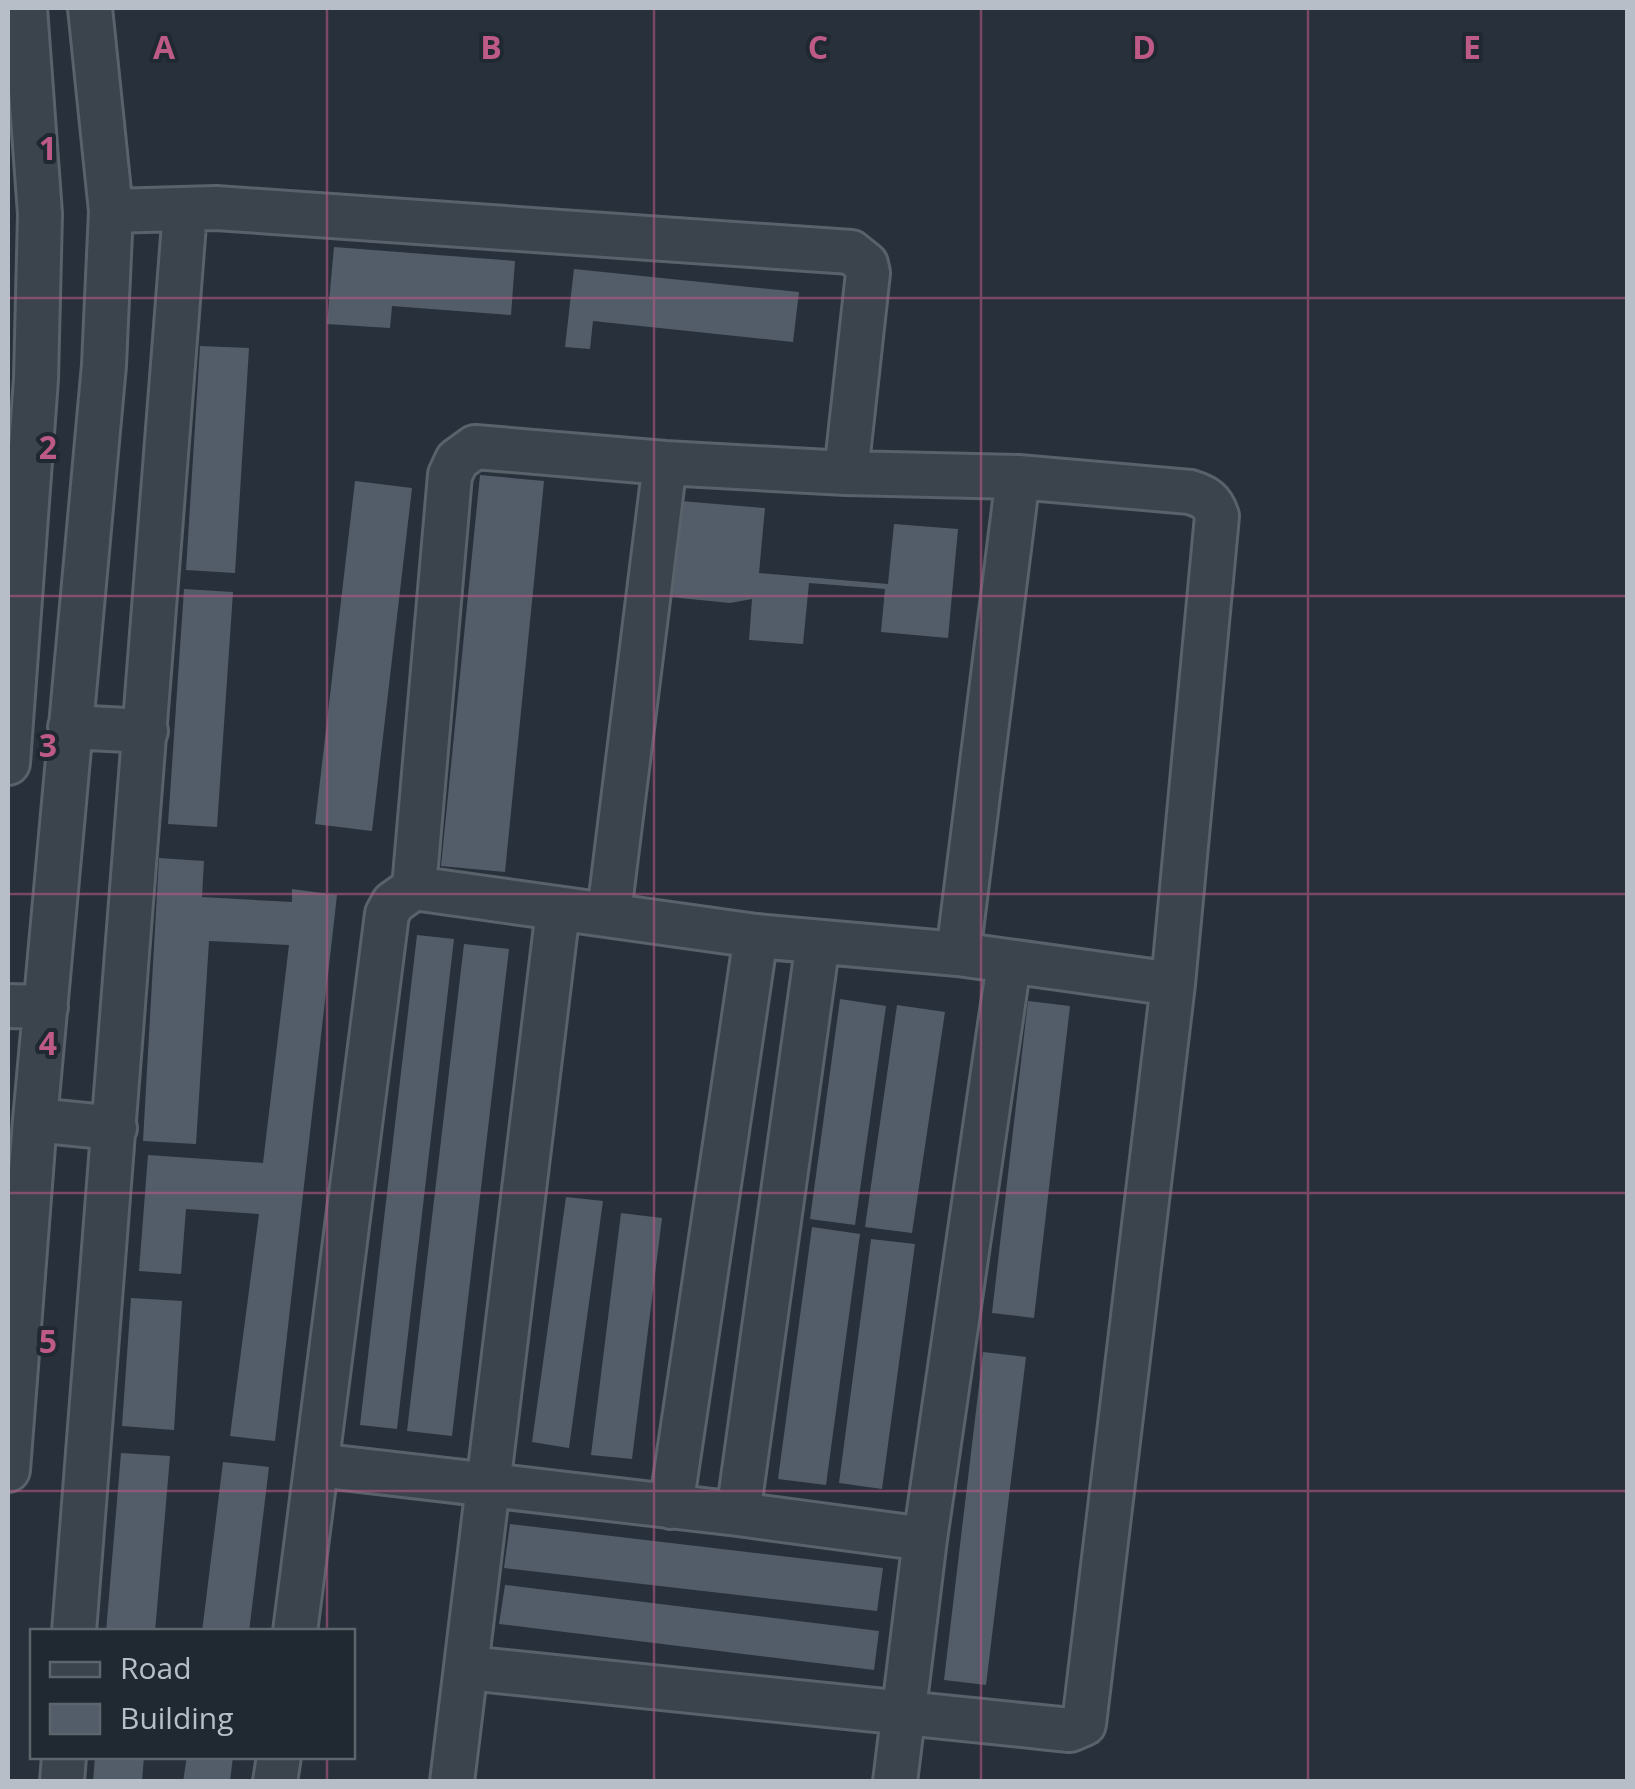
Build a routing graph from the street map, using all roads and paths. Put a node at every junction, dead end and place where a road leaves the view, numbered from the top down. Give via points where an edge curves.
1 (25, 8) edge
2 (90, 8) edge
3 (110, 211) junction
4 (185, 211) junction
5 (24, 215) edge
6 (665, 462) junction
7 (846, 474) junction
8 (1018, 477) junction
9 (70, 727) junction
10 (146, 732) junction
11 (8, 764) edge
12 (414, 888) junction
13 (558, 910) junction
14 (609, 913) junction
15 (756, 936) junction
16 (818, 942) junction
17 (958, 954) junction
18 (1009, 963) junction
19 (1173, 984) junction
20 (27, 1007) edge
21 (35, 1120) junction
22 (115, 1128) junction
23 (317, 1465) junction
24 (8, 1470) edge
25 (488, 1485) junction
26 (671, 1507) junction
27 (738, 1514) junction
28 (925, 1539) junction
29 (74, 1629) edge
30 (295, 1629) edge
31 (468, 1668) junction
32 (902, 1713) junction
33 (452, 1782) edge
34 (894, 1782) edge

1 - 5 street
2 - 3 street
3 - 4 street
3 - 9 street via 104,365
4 - 7 street via 851,252 868,274
4 - 10 street
5 - 11 street via 36,380
6 - 7 street
6 - 12 street via 475,446 458,460 450,474
6 - 14 street
7 - 8 street
8 - 17 street
8 - 19 street via 1190,492 1209,500 1217,516
9 - 10 street
9 - 20 street
10 - 22 street
12 - 13 street
12 - 23 street via 388,914
13 - 14 street
13 - 25 street
14 - 15 street
15 - 16 street
15 - 26 street
16 - 17 street
16 - 27 street
17 - 18 street
18 - 19 street
18 - 28 street
19 - 32 street via 1086,1718 1070,1730
20 - 21 street
21 - 22 street
21 - 24 street
22 - 29 street
23 - 25 street
23 - 30 street
25 - 26 street
25 - 31 street
26 - 27 street
27 - 28 street
28 - 32 street
31 - 32 street
31 - 33 street
32 - 34 street

